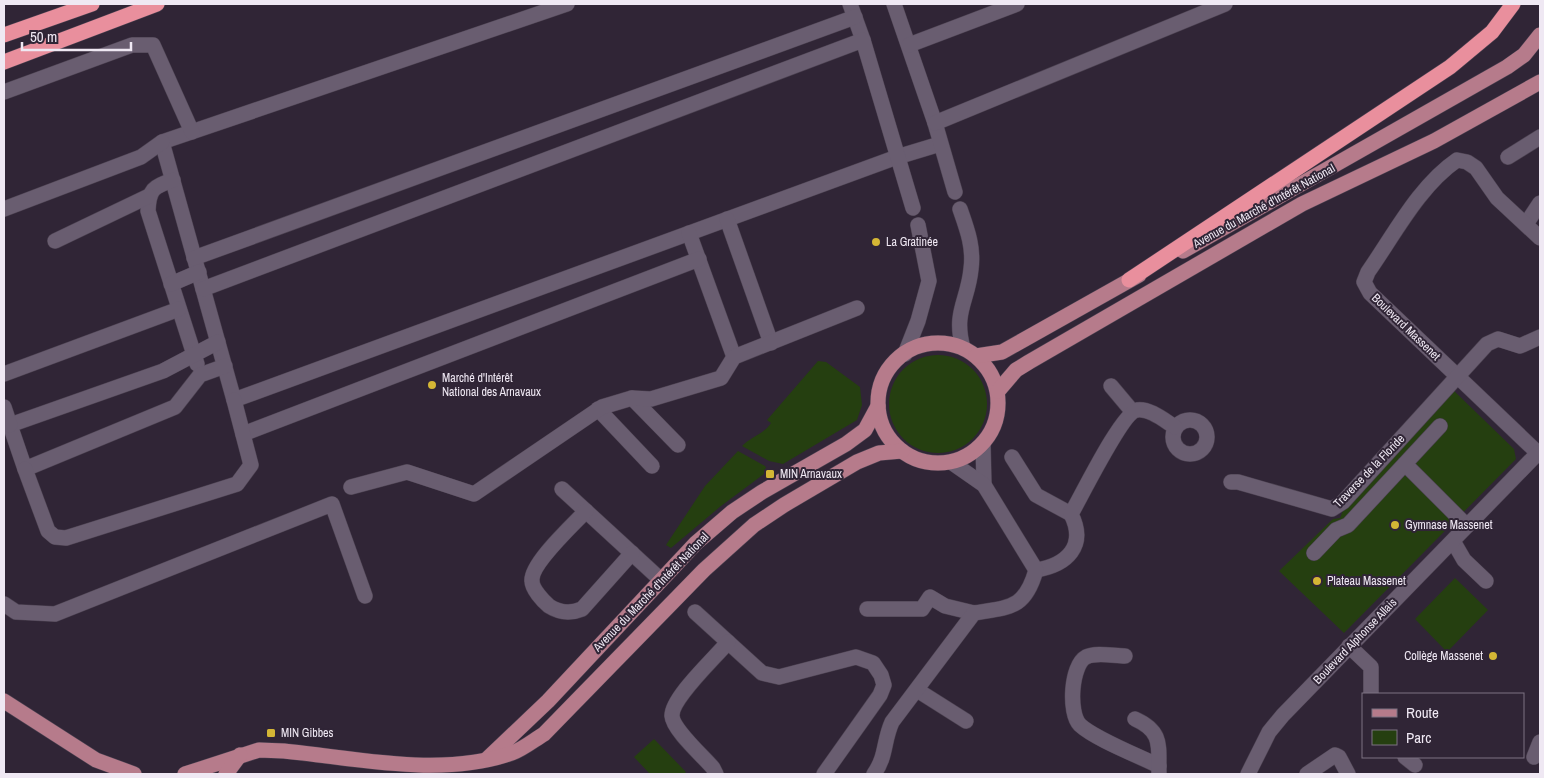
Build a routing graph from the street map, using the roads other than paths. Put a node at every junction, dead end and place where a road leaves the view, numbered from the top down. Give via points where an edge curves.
1 (92, 4) edge
2 (157, 4) edge
3 (567, 4) edge
4 (894, 4) edge
5 (1017, 4) edge
6 (1225, 4) edge
7 (1512, 4) edge
8 (1206, 7) edge
9 (852, 11) edge
10 (1540, 35) edge
11 (4, 36) edge
12 (863, 40) junction
13 (909, 45) junction
14 (4, 62) edge
15 (1540, 82) edge
16 (4, 92) edge
17 (935, 123) junction
18 (192, 132) junction
19 (1540, 137) edge
20 (162, 142) junction
21 (940, 144) junction
22 (897, 157) junction
23 (1508, 157) dead end
24 (173, 180) junction
25 (955, 192) dead end
26 (149, 196) junction
27 (1540, 203) edge
28 (913, 208) dead end
29 (4, 209) edge
30 (960, 209) dead end
31 (727, 219) junction
32 (1526, 224) junction
33 (918, 225) dead end
34 (689, 233) junction
35 (1540, 238) edge
36 (55, 241) dead end
37 (699, 259) junction
38 (196, 265) junction
39 (1128, 280) junction
40 (171, 284) junction
41 (203, 289) junction
42 (857, 308) dead end
43 (180, 309) junction
44 (1540, 337) edge
45 (218, 342) junction
46 (771, 342) junction
47 (962, 348) junction
48 (194, 354) junction
49 (905, 354) junction
50 (976, 356) junction
51 (734, 357) junction
52 (224, 366) junction
53 (4, 374) edge
54 (200, 375) junction
55 (1458, 377) junction
56 (1111, 386) dead end
57 (998, 391) junction
58 (632, 398) junction
59 (234, 400) junction
60 (878, 406) junction
61 (4, 407) edge
62 (598, 409) junction
63 (1132, 412) junction
64 (10, 425) junction
65 (1440, 426) dead end
66 (1175, 428) dead end
67 (243, 434) junction
68 (983, 444) junction
69 (678, 445) dead end
70 (902, 451) junction
71 (1539, 454) edge
72 (1012, 457) dead end
73 (951, 462) junction
74 (1405, 464) junction
75 (652, 466) dead end
76 (25, 469) junction
77 (1231, 482) dead end
78 (984, 485) junction
79 (351, 486) dead end
80 (562, 489) dead end
81 (586, 511) junction
82 (1071, 514) junction
83 (1467, 526) junction
84 (1452, 541) junction
85 (632, 553) junction
86 (1314, 553) dead end
87 (1036, 570) junction
88 (661, 580) junction
89 (1486, 581) dead end
90 (365, 596) dead end
91 (4, 604) edge
92 (867, 609) dead end
93 (695, 612) dead end
94 (974, 613) junction
95 (728, 642) junction
96 (1349, 646) junction
97 (1125, 656) dead end
98 (917, 690) junction
99 (1372, 693) edge
100 (4, 701) edge
101 (1135, 719) dead end
102 (966, 721) dead end
103 (1540, 742) edge
104 (240, 755) junction
105 (1534, 757) dead end
106 (96, 760) junction
107 (484, 762) junction
108 (1159, 770) edge
109 (1312, 773) edge
110 (109, 774) edge
111 (134, 774) edge
112 (185, 774) edge
113 (226, 774) edge
114 (716, 774) edge
115 (824, 774) edge
116 (874, 774) edge
117 (1248, 774) edge
118 (1348, 774) edge

1 - 11 highway
2 - 14 highway
3 - 18 street
4 - 13 street
5 - 13 street
6 - 8 street
7 - 39 highway via 1492,32 1450,67
8 - 17 street
9 - 12 street
9 - 38 street
10 - 39 main road, Avenue du Marché d'Intérêt National via 1524,56 1507,67
12 - 22 street
12 - 41 street
13 - 17 street
15 - 57 main road, Avenue du Marché d'Intérêt National via 1434,140 1302,204 1029,362 1016,370
16 - 18 street via 132,45 153,46
17 - 21 street
18 - 20 street
19 - 23 street
20 - 24 street
20 - 29 street via 141,157
21 - 22 street
21 - 25 street
22 - 28 street
22 - 31 street
24 - 26 street via 156,185
24 - 38 street
26 - 36 street
26 - 40 street via 148,211
27 - 32 street
30 - 47 street via 972,243 972,270 959,314
31 - 34 street
31 - 46 street
32 - 35 street
32 - 55 street, Boulevard Massenet via 1497,198 1476,168 1457,160 1424,192 1368,272 1364,282 1370,293
33 - 49 street via 928,281
34 - 37 street
34 - 59 street
37 - 51 street
37 - 67 street
38 - 40 street
38 - 41 street
39 - 50 main road, Avenue du Marché d'Intérêt National via 1002,352
40 - 43 street
41 - 45 street
42 - 46 street
43 - 48 street
43 - 53 street
44 - 55 street via 1520,346 1498,339 1492,341
45 - 48 street
45 - 52 street
46 - 51 street
47 - 49 main road via 933,343
47 - 50 main road
48 - 54 street
48 - 64 street via 163,371
49 - 60 main road via 885,375
50 - 57 main road via 990,372
51 - 58 street via 721,378 650,399
52 - 54 street
52 - 59 street
54 - 76 street via 175,408
55 - 71 street, Boulevard Massenet
55 - 77 street, Traverse de la Floride via 1343,502 1332,509
56 - 63 street
57 - 68 main road via 996,419
58 - 62 street
58 - 69 street
59 - 67 street
60 - 70 main road via 882,423
60 - 88 main road, Avenue du Marché d'Intérêt National via 865,430 732,512 696,543
61 - 64 street
62 - 75 street
62 - 79 street via 474,494 407,472
63 - 66 street via 1148,412
63 - 82 street via 1119,427
64 - 76 street
65 - 74 street
67 - 76 street via 251,465 237,484 66,538 55,537 48,531
68 - 73 main road via 968,456
68 - 78 street
70 - 73 main road via 925,461
70 - 107 main road, Avenue du Marché d'Intérêt National via 879,453 857,462 754,525 704,570 544,734 513,753
71 - 83 street, Boulevard Alphonse Allais
72 - 82 street via 1036,494
73 - 78 street
74 - 83 street
74 - 86 street via 1348,525 1336,530
78 - 87 street
80 - 81 street
81 - 85 street
81 - 85 street via 532,574 531,582 543,601 565,613 582,609
82 - 87 street via 1076,530 1074,548 1058,565
83 - 84 street, Boulevard Alphonse Allais
84 - 89 street via 1464,560
84 - 96 street, Boulevard Alphonse Allais
85 - 88 street
87 - 94 street via 1023,599 1013,606
88 - 107 main road, Avenue du Marché d'Intérêt National via 548,701
90 - 91 street via 332,504 55,614 16,612
92 - 94 street via 922,609 930,597 945,606
93 - 95 street
94 - 98 street
95 - 114 street via 676,702 672,716 679,730
95 - 115 street via 762,673 779,677 856,657 873,663 884,685 880,695
96 - 99 street via 1371,667
96 - 117 street, Boulevard Alphonse Allais via 1269,732
97 - 108 street via 1089,656 1083,659 1074,680 1072,707 1075,718 1088,730
98 - 102 street
98 - 116 street via 886,734 886,750
100 - 106 main road
101 - 108 street via 1151,727 1158,737
103 - 105 street
104 - 107 main road, Avenue du Marché d'Intérêt National via 259,750 284,751 443,768
104 - 112 main road, Avenue du Marché d'Intérêt National
104 - 113 main road
106 - 110 main road
106 - 111 main road
109 - 118 street via 1335,756 1339,757

